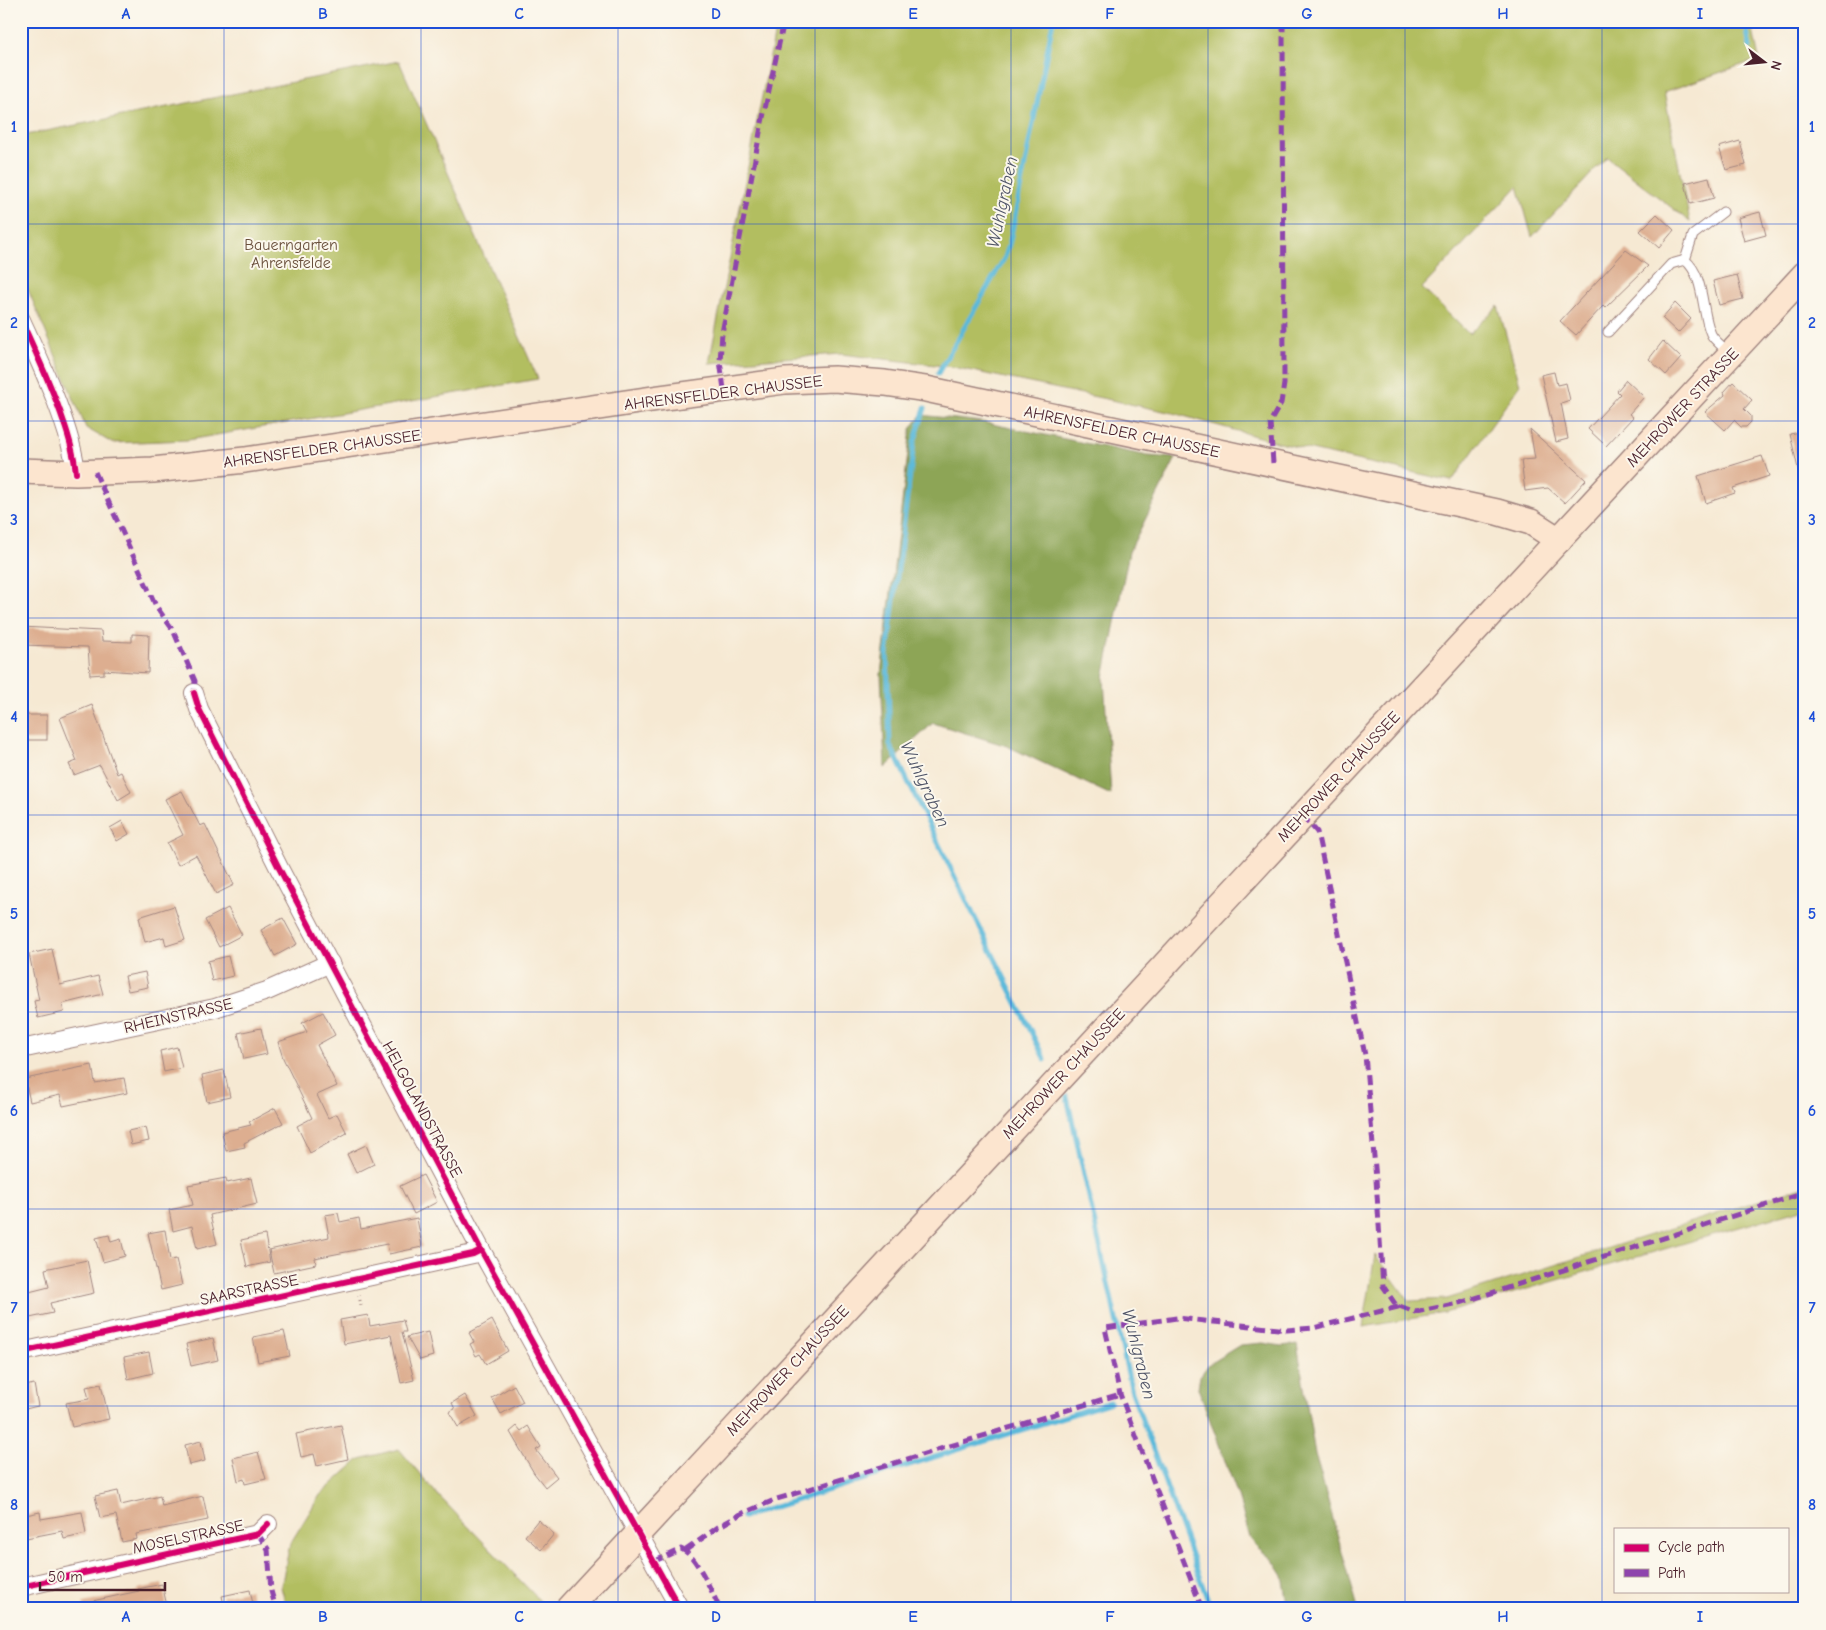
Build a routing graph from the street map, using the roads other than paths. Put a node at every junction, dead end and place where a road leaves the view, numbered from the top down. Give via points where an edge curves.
1 (1723, 212) dead end
2 (1685, 260) junction
3 (1805, 274) edge
4 (21, 320) edge
5 (1608, 332) dead end
6 (1731, 354) junction
7 (21, 472) edge
8 (76, 473) junction
9 (1559, 540) junction
10 (194, 693) dead end
11 (330, 963) junction
12 (21, 1049) edge
13 (481, 1250) junction
14 (21, 1352) edge
15 (268, 1524) dead end
16 (637, 1533) junction
17 (21, 1587) edge
18 (568, 1609) edge
19 (680, 1609) edge

1 - 2 lane via 1693,235
2 - 5 lane via 1671,264
2 - 6 lane via 1692,266 1711,335
3 - 6 main road, MEHROWER STRASSE
4 - 8 street via 65,428 74,454
6 - 9 main road, MEHROWER STRASSE
7 - 8 main road, AHRENSFELDER CHAUSSEE
8 - 9 main road, AHRENSFELDER CHAUSSEE via 153,470 246,460 659,398 784,381 834,379 926,389 1497,512 1531,522
9 - 16 main road, MEHROWER CHAUSSEE
10 - 11 street, HELGOLANDSTRASSE via 212,736
11 - 12 street, RHEINSTRASSE via 241,1000
11 - 13 street, HELGOLANDSTRASSE
13 - 14 street, SAARSTRASSE
13 - 16 street, HELGOLANDSTRASSE
15 - 17 street, MOSELSTRASSE via 258,1534
16 - 18 main road, MEHROWER CHAUSSEE
16 - 19 street, HELGOLANDSTRASSE

